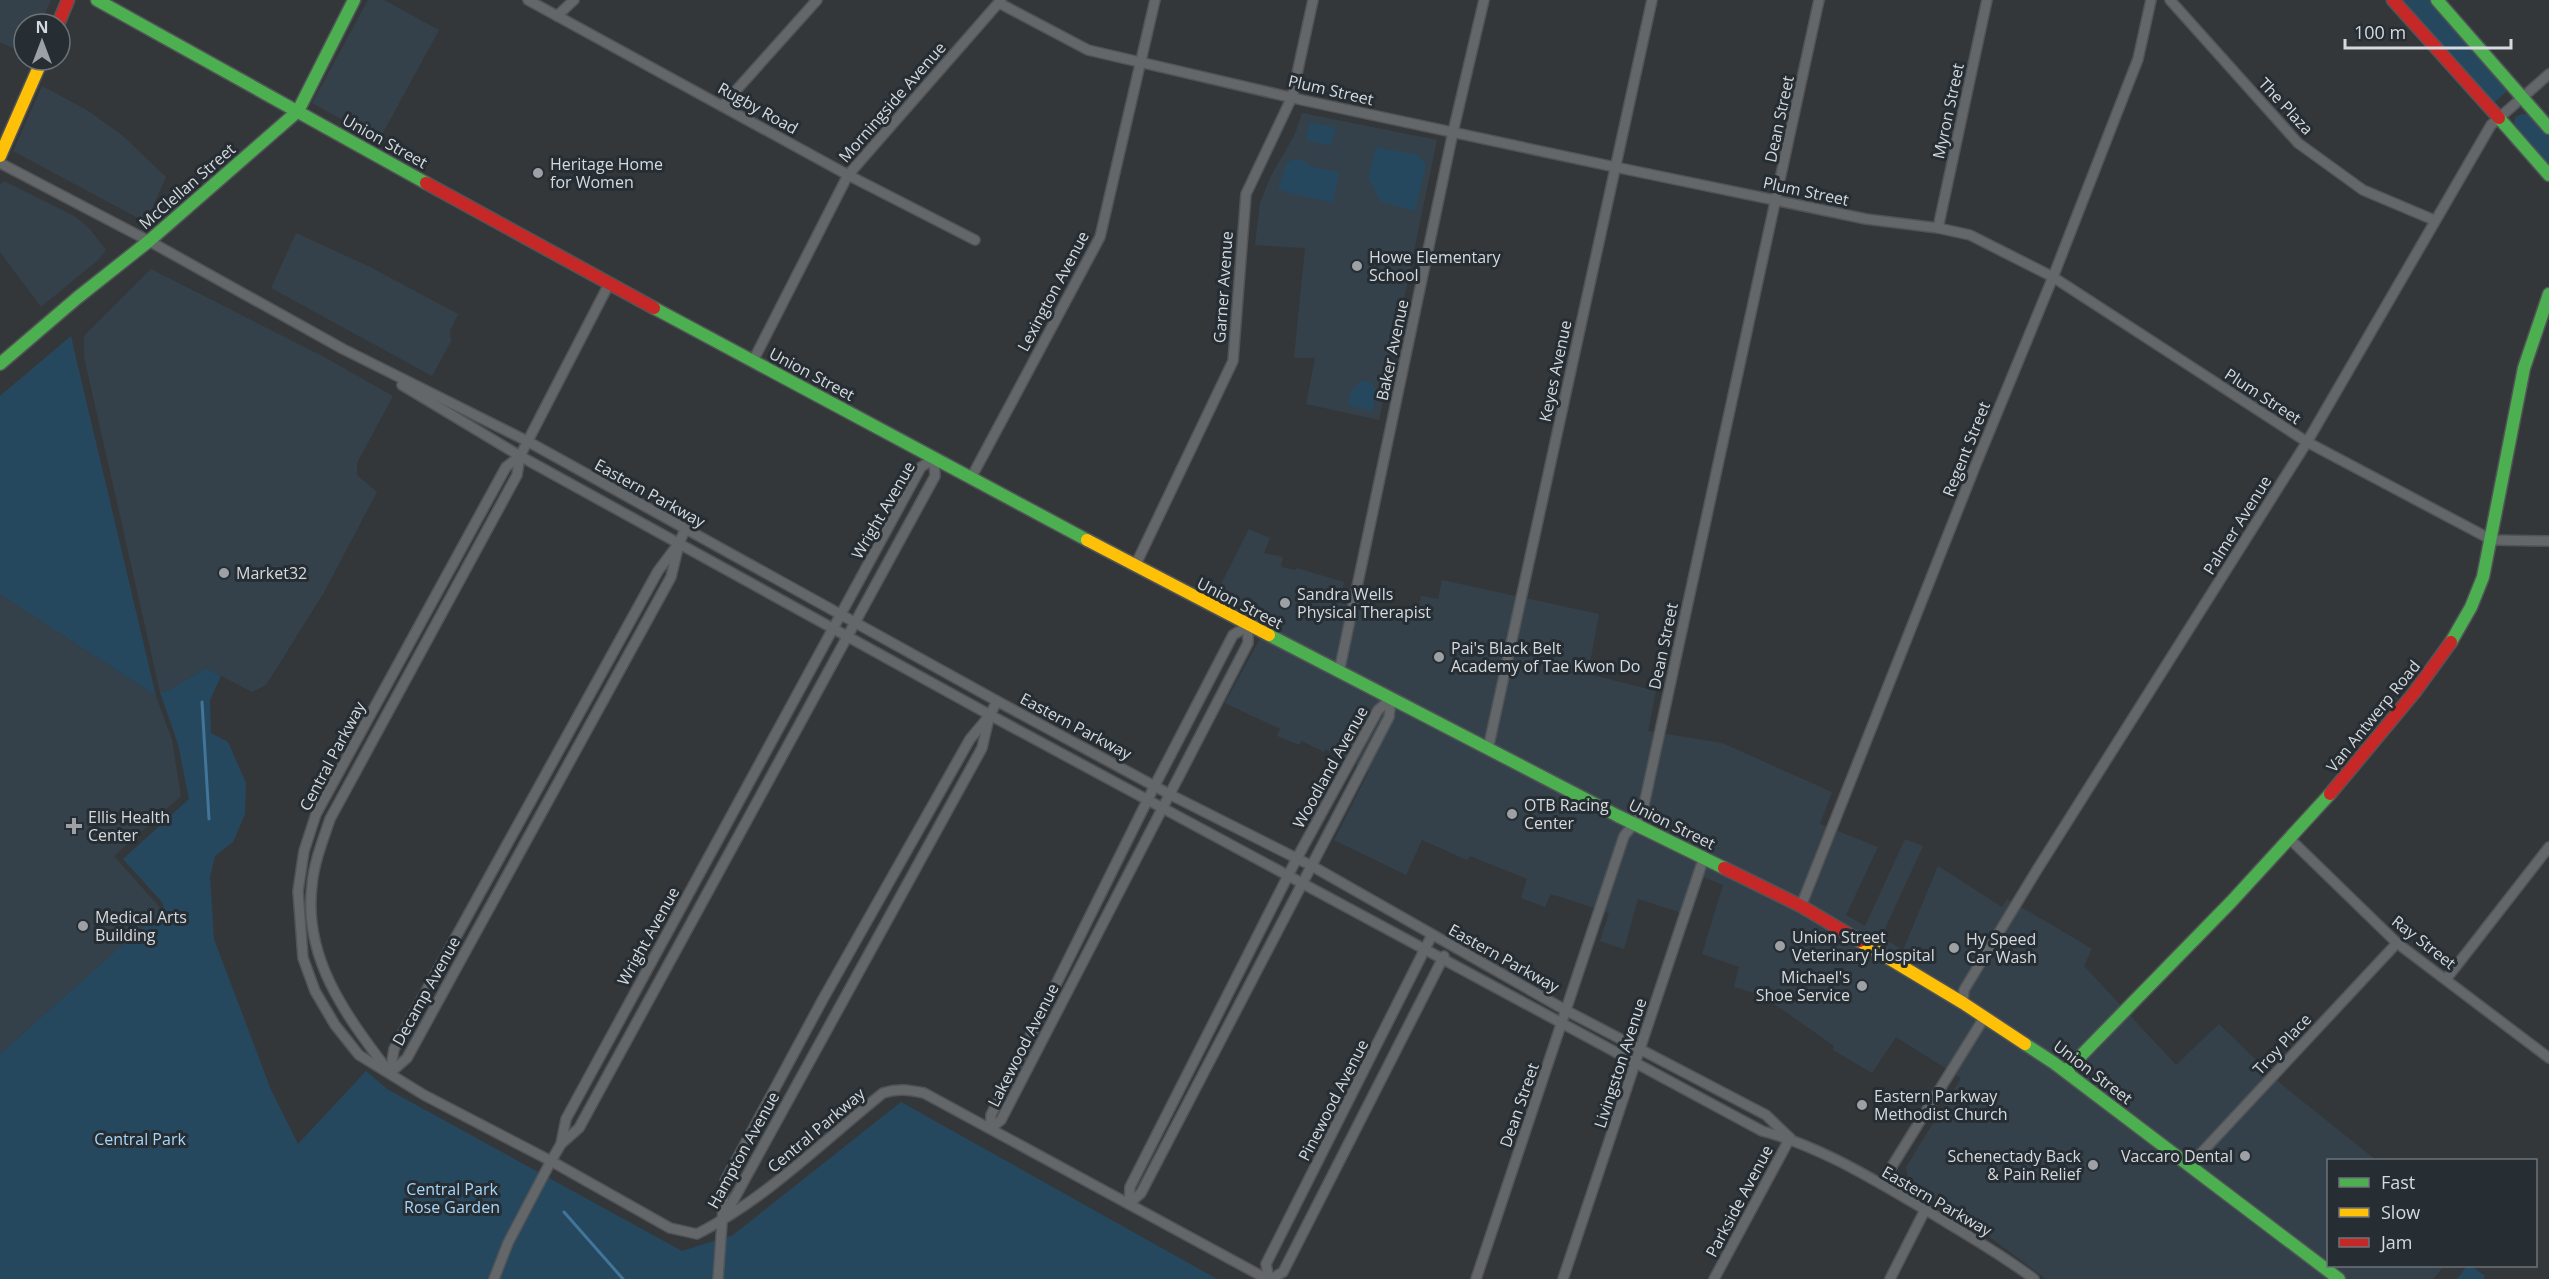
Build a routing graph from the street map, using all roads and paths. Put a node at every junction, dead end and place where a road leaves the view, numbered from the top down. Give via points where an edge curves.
1 (97, 0) edge
2 (354, 0) edge
3 (528, 0) edge
4 (574, 0) edge
5 (817, 0) edge
6 (1155, 0) edge
7 (1313, 0) edge
8 (1484, 0) edge
9 (1652, 0) edge
10 (1820, 0) edge
11 (1987, 0) edge
12 (2151, 0) edge
13 (2170, 0) edge
14 (2393, 0) edge
15 (2437, 0) edge
16 (1000, 2) edge
17 (557, 16) junction
18 (1139, 62) junction
19 (37, 72) edge
20 (2549, 74) edge
21 (1292, 97) junction
22 (2523, 97) junction
23 (722, 105) junction
24 (297, 111) junction
25 (2498, 118) junction
26 (2549, 128) edge
27 (1453, 132) junction
28 (0, 156) edge
29 (0, 163) edge
30 (1615, 167) junction
31 (848, 175) junction
32 (2549, 175) edge
33 (1776, 200) junction
34 (2434, 220) junction
35 (1938, 228) junction
36 (975, 240) dead end
37 (149, 241) junction
38 (2053, 277) junction
39 (609, 285) junction
40 (2549, 294) edge
41 (344, 349) junction
42 (753, 361) junction
43 (0, 364) edge
44 (527, 441) junction
45 (2307, 442) junction
46 (520, 456) junction
47 (934, 459) junction
48 (971, 478) junction
49 (685, 530) junction
50 (2492, 540) junction
51 (2549, 541) edge
52 (679, 543) junction
53 (1135, 567) junction
54 (842, 614) junction
55 (855, 623) junction
56 (1248, 626) junction
57 (834, 627) junction
58 (848, 635) junction
59 (1339, 672) junction
60 (1391, 699) junction
61 (997, 701) junction
62 (1200, 704) junction
63 (1213, 711) junction
64 (990, 715) junction
65 (1488, 749) junction
66 (1155, 785) junction
67 (1171, 795) junction
68 (1149, 799) junction
69 (1164, 807) junction
70 (1632, 824) junction
71 (2290, 839) junction
72 (2549, 847) edge
73 (1704, 857) junction
74 (1297, 858) junction
75 (1312, 866) junction
76 (1289, 875) junction
77 (1304, 883) junction
78 (1801, 906) junction
79 (1432, 935) junction
80 (2397, 943) junction
81 (1450, 945) junction
82 (1426, 950) junction
83 (1442, 959) junction
84 (2447, 978) junction
85 (1963, 1003) junction
86 (1567, 1011) junction
87 (1984, 1018) junction
88 (1563, 1022) junction
89 (1640, 1049) junction
90 (2549, 1058) edge
91 (1636, 1063) junction
92 (2066, 1071) junction
93 (390, 1073) junction
94 (991, 1128) junction
95 (1790, 1138) junction
96 (561, 1143) junction
97 (551, 1161) junction
98 (2190, 1165) junction
99 (1881, 1184) junction
100 (1129, 1204) junction
101 (1925, 1210) junction
102 (722, 1221) junction
103 (494, 1279) edge
104 (718, 1279) edge
105 (1269, 1279) edge
106 (1476, 1279) edge
107 (1563, 1279) edge
108 (1714, 1279) edge
109 (1890, 1279) edge
110 (2034, 1279) edge
111 (2339, 1279) edge

1 - 24 main road, Union Street
2 - 24 main road, McClellan Street
3 - 17 street, Rugby Road
4 - 17 street
5 - 23 street
6 - 18 street, Lexington Avenue
7 - 21 street, Garner Avenue
8 - 27 street, Baker Avenue
9 - 30 street, Keyes Avenue
10 - 33 street, Dean Street
11 - 35 street, Myron Street
12 - 38 street, Regent Street via 2138,59
13 - 34 street, The Plaza via 2298,143 2363,190
14 - 25 main road
15 - 22 main road
16 - 18 street, Plum Street via 1088,50
16 - 31 street, Morningside Avenue
17 - 23 street, Rugby Road
18 - 21 street, Plum Street
18 - 48 street, Lexington Avenue via 1100,237
19 - 28 main road
20 - 22 street, Palmer Avenue
21 - 27 street, Plum Street
21 - 53 street, Garner Avenue via 1246,194 1233,361
22 - 25 street, Palmer Avenue
22 - 26 main road
23 - 31 street, Rugby Road
24 - 37 main road, McClellan Street
24 - 39 main road, Union Street
25 - 32 main road
25 - 34 street, Palmer Avenue
27 - 30 street, Plum Street
27 - 59 street, Baker Avenue
29 - 37 street, Eastern Parkway
30 - 33 street, Plum Street
30 - 65 street, Keyes Avenue
31 - 36 street, Rugby Road
31 - 42 street, Morningside Avenue
33 - 35 street, Plum Street via 1866,219
33 - 70 street, Dean Street via 1642,814
34 - 45 street, Palmer Avenue
35 - 38 street, Plum Street via 1978,239
37 - 41 street, Eastern Parkway
37 - 43 main road, McClellan Street
38 - 45 street, Plum Street
38 - 78 street, Regent Street
39 - 42 main road, Union Street
39 - 44 street, Central Parkway
40 - 50 main road, Van Antwerp Road via 2532,337 2511,426
41 - 44 street, Eastern Parkway
41 - 46 street, Eastern Parkway
42 - 47 main road, Union Street
44 - 46 street, Central Parkway
44 - 49 street, Eastern Parkway
45 - 50 street, Plum Street
45 - 85 street, Palmer Avenue via 2040,865 1964,990
46 - 52 street, Eastern Parkway
46 - 93 street, Central Parkway via 517,475 330,819 318,855 311,925 318,958 337,998
46 - 93 street, Central Parkway via 506,467 319,809 304,851 298,891 299,931 313,985 334,1025 359,1055
47 - 48 main road, Union Street
47 - 54 street, Wright Avenue via 921,467
47 - 55 street, Wright Avenue via 934,476
48 - 53 main road, Union Street
49 - 52 street, Decamp Avenue
49 - 54 street, Eastern Parkway
50 - 51 street, Plum Street
50 - 71 main road, Van Antwerp Road via 2478,588 2441,659
52 - 57 street, Eastern Parkway
52 - 93 street, Decamp Avenue via 658,571 394,1049
52 - 93 street, Decamp Avenue via 671,577 407,1058
53 - 56 main road, Union Street
54 - 55 street, Eastern Parkway
54 - 57 street, Wright Avenue
55 - 58 street, Wright Avenue
55 - 61 street, Eastern Parkway
56 - 59 main road, Union Street
56 - 62 street, Lakewood Avenue via 1233,635
56 - 63 street, Lakewood Avenue via 1248,643
57 - 58 street, Eastern Parkway
57 - 96 street, Wright Avenue via 566,1119
58 - 64 street, Eastern Parkway
58 - 96 street, Wright Avenue via 579,1128
59 - 60 main road, Union Street
60 - 65 main road, Union Street
60 - 74 street, Woodland Avenue via 1378,710
60 - 75 street, Woodland Avenue via 1389,717
61 - 64 street, Hampton Avenue
61 - 66 street, Eastern Parkway
62 - 63 street
62 - 66 street, Lakewood Avenue
63 - 67 street, Lakewood Avenue
64 - 68 street, Eastern Parkway
64 - 102 street, Hampton Avenue via 982,748
64 - 102 street, Hampton Avenue via 970,739 754,1126 725,1181
65 - 70 main road, Union Street
66 - 67 street, Eastern Parkway
66 - 68 street, Lakewood Avenue
67 - 69 street, Lakewood Avenue
67 - 74 street, Eastern Parkway
68 - 69 street, Eastern Parkway
68 - 94 street, Lakewood Avenue via 991,1115
69 - 76 street, Eastern Parkway
69 - 94 street, Lakewood Avenue via 1001,1120
70 - 73 main road, Union Street
70 - 86 street, Dean Street via 1624,836
71 - 80 street, Ray Street
71 - 92 main road, Van Antwerp Road
72 - 84 street
73 - 78 main road, Union Street
73 - 89 street, Livingston Avenue
74 - 75 street, Eastern Parkway
74 - 76 street, Woodland Avenue
75 - 77 street, Woodland Avenue
75 - 79 street, Eastern Parkway
76 - 77 street, Eastern Parkway
76 - 100 street, Woodland Avenue via 1130,1187
77 - 82 street, Eastern Parkway
77 - 100 street, Woodland Avenue via 1141,1193
78 - 85 main road, Union Street
79 - 81 street, Eastern Parkway
79 - 82 street, Pinewood Avenue
80 - 84 street, Ray Street
80 - 98 street, Troy Place
81 - 83 street, Pinewood Avenue
81 - 86 street, Eastern Parkway
82 - 83 street, Eastern Parkway
82 - 105 street, Pinewood Avenue via 1266,1264
83 - 88 street, Eastern Parkway
83 - 105 street, Pinewood Avenue via 1283,1272
84 - 90 street, Ray Street
85 - 87 main road, Union Street
86 - 88 street, Dean Street
86 - 89 street, Eastern Parkway
87 - 92 main road, Union Street
87 - 99 street
88 - 91 street, Eastern Parkway
88 - 106 street, Dean Street
89 - 91 street, Livingston Avenue
89 - 95 street, Eastern Parkway via 1766,1115
91 - 95 street, Eastern Parkway via 1762,1131
91 - 107 street, Livingston Avenue
92 - 98 main road, Union Street
93 - 97 street, Central Parkway
94 - 100 street, Central Parkway
94 - 102 street, Central Parkway via 924,1093 908,1089 883,1093 762,1195
95 - 99 street, Eastern Parkway
95 - 108 street, Parkside Avenue
96 - 97 street, Wright Avenue
97 - 102 street, Central Parkway via 670,1228 697,1234
97 - 103 street, Wright Avenue via 508,1243
98 - 111 main road, Union Street
99 - 101 street, Eastern Parkway
100 - 105 street, Central Parkway
101 - 109 street
101 - 110 street, Eastern Parkway
102 - 104 street

